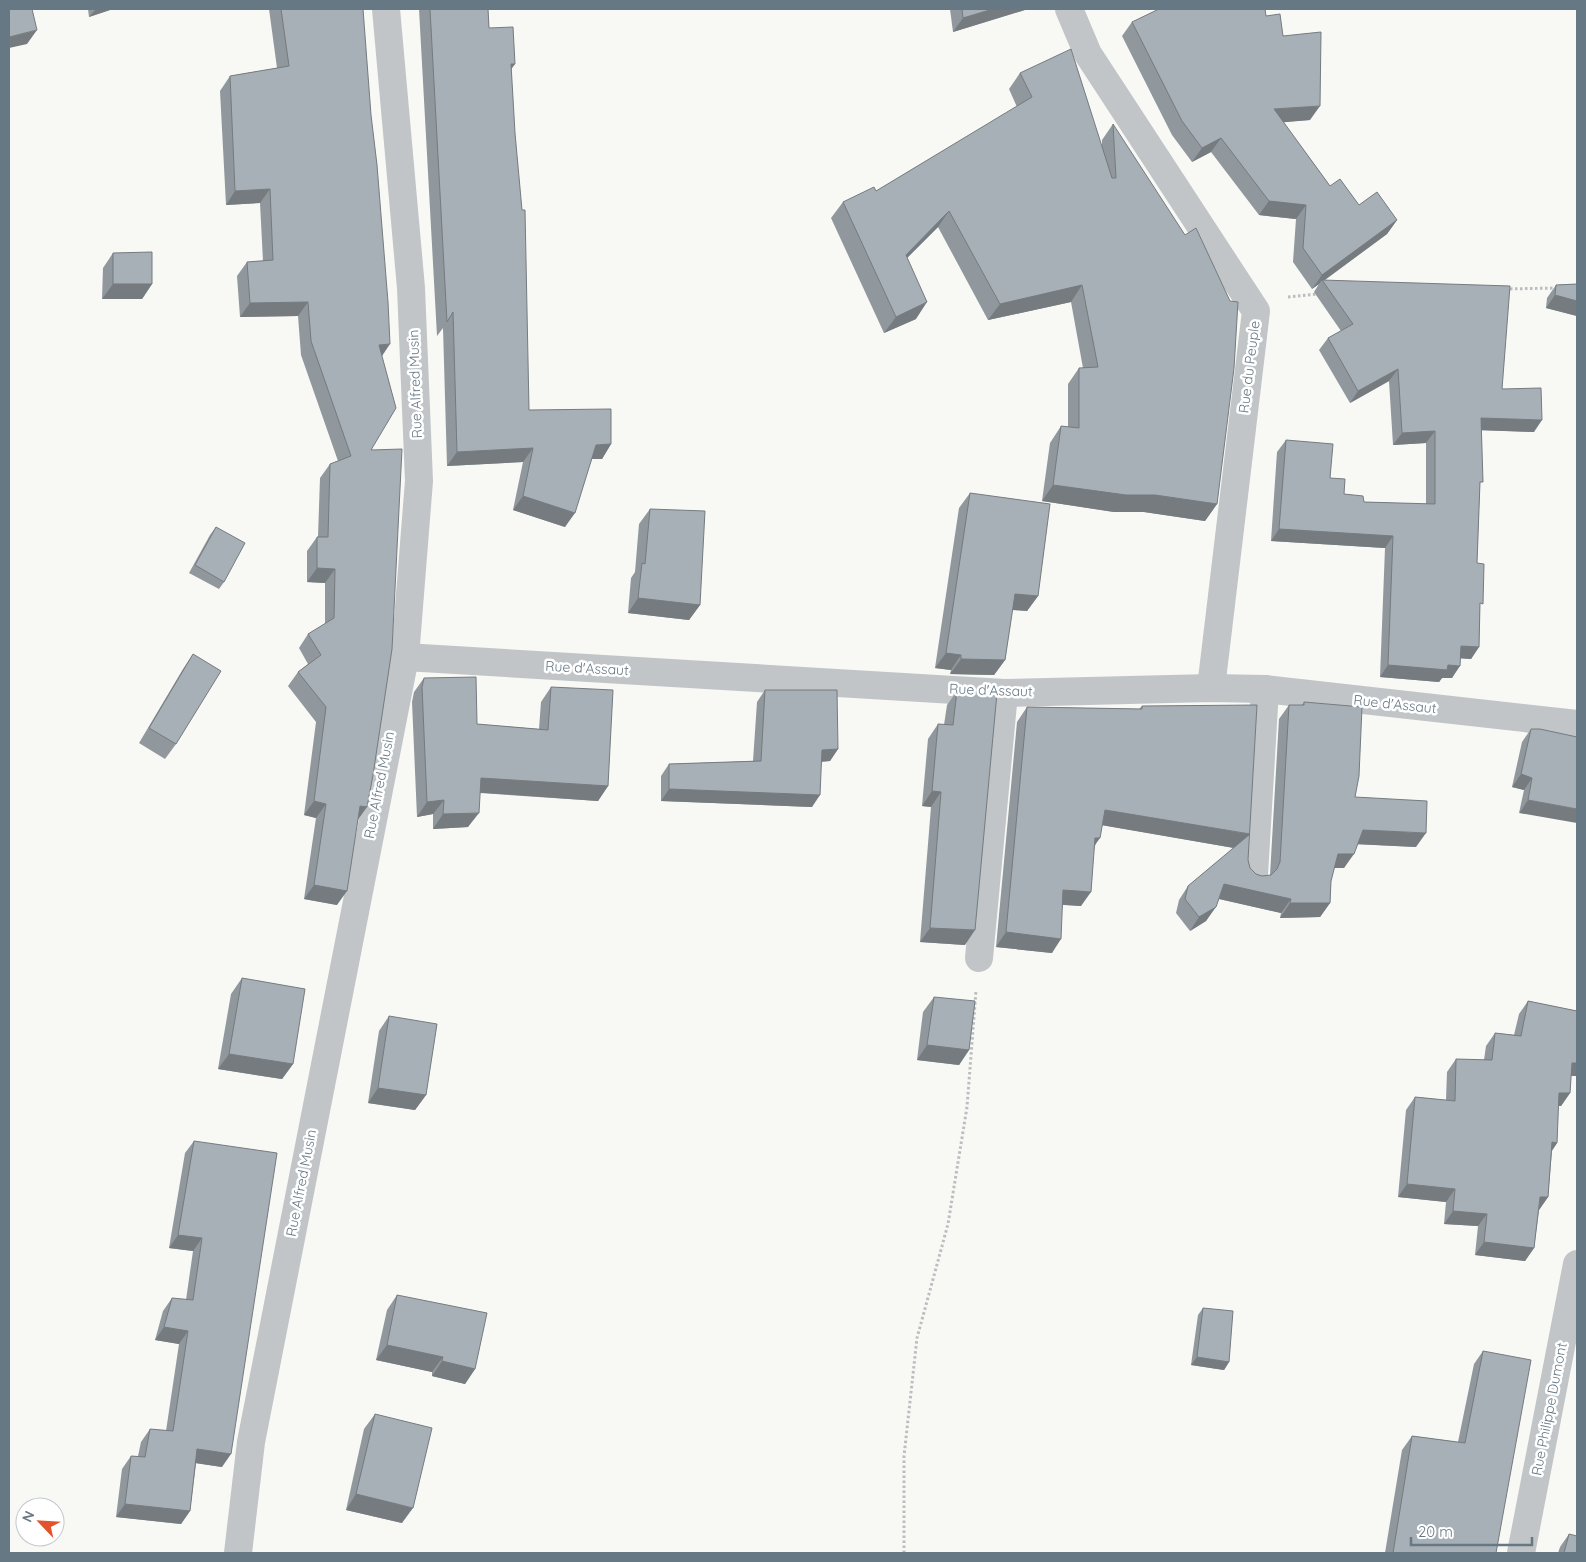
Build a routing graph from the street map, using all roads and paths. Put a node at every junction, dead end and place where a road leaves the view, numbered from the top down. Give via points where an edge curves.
1 (386, 9) edge
2 (1069, 9) edge
3 (1567, 288) edge
4 (1501, 289) edge
5 (1322, 294) edge
6 (1256, 311) junction
7 (404, 657) junction
8 (1211, 688) junction
9 (1265, 689) junction
10 (1004, 693) junction
11 (1577, 724) edge
12 (1254, 876) edge
13 (979, 958) joint
14 (1577, 1264) edge
15 (238, 1553) edge
16 (904, 1553) edge
17 (1521, 1553) edge

1 - 7 street, Rue Alfred Musin via 411,288 419,482
2 - 6 street, Rue du Peuple via 1088,54
3 - 4 path
5 - 6 path via 1294,294
6 - 8 street, Rue du Peuple
7 - 10 street, Rue d'Assaut
7 - 15 street, Rue Alfred Musin via 251,1442
8 - 9 street, Rue d'Assaut
8 - 10 street, Rue d'Assaut
9 - 11 street, Rue d'Assaut
9 - 12 street
10 - 13 street
13 - 16 path via 967,1107 948,1224 917,1338 904,1456
14 - 17 street, Rue Philippe Dumont

